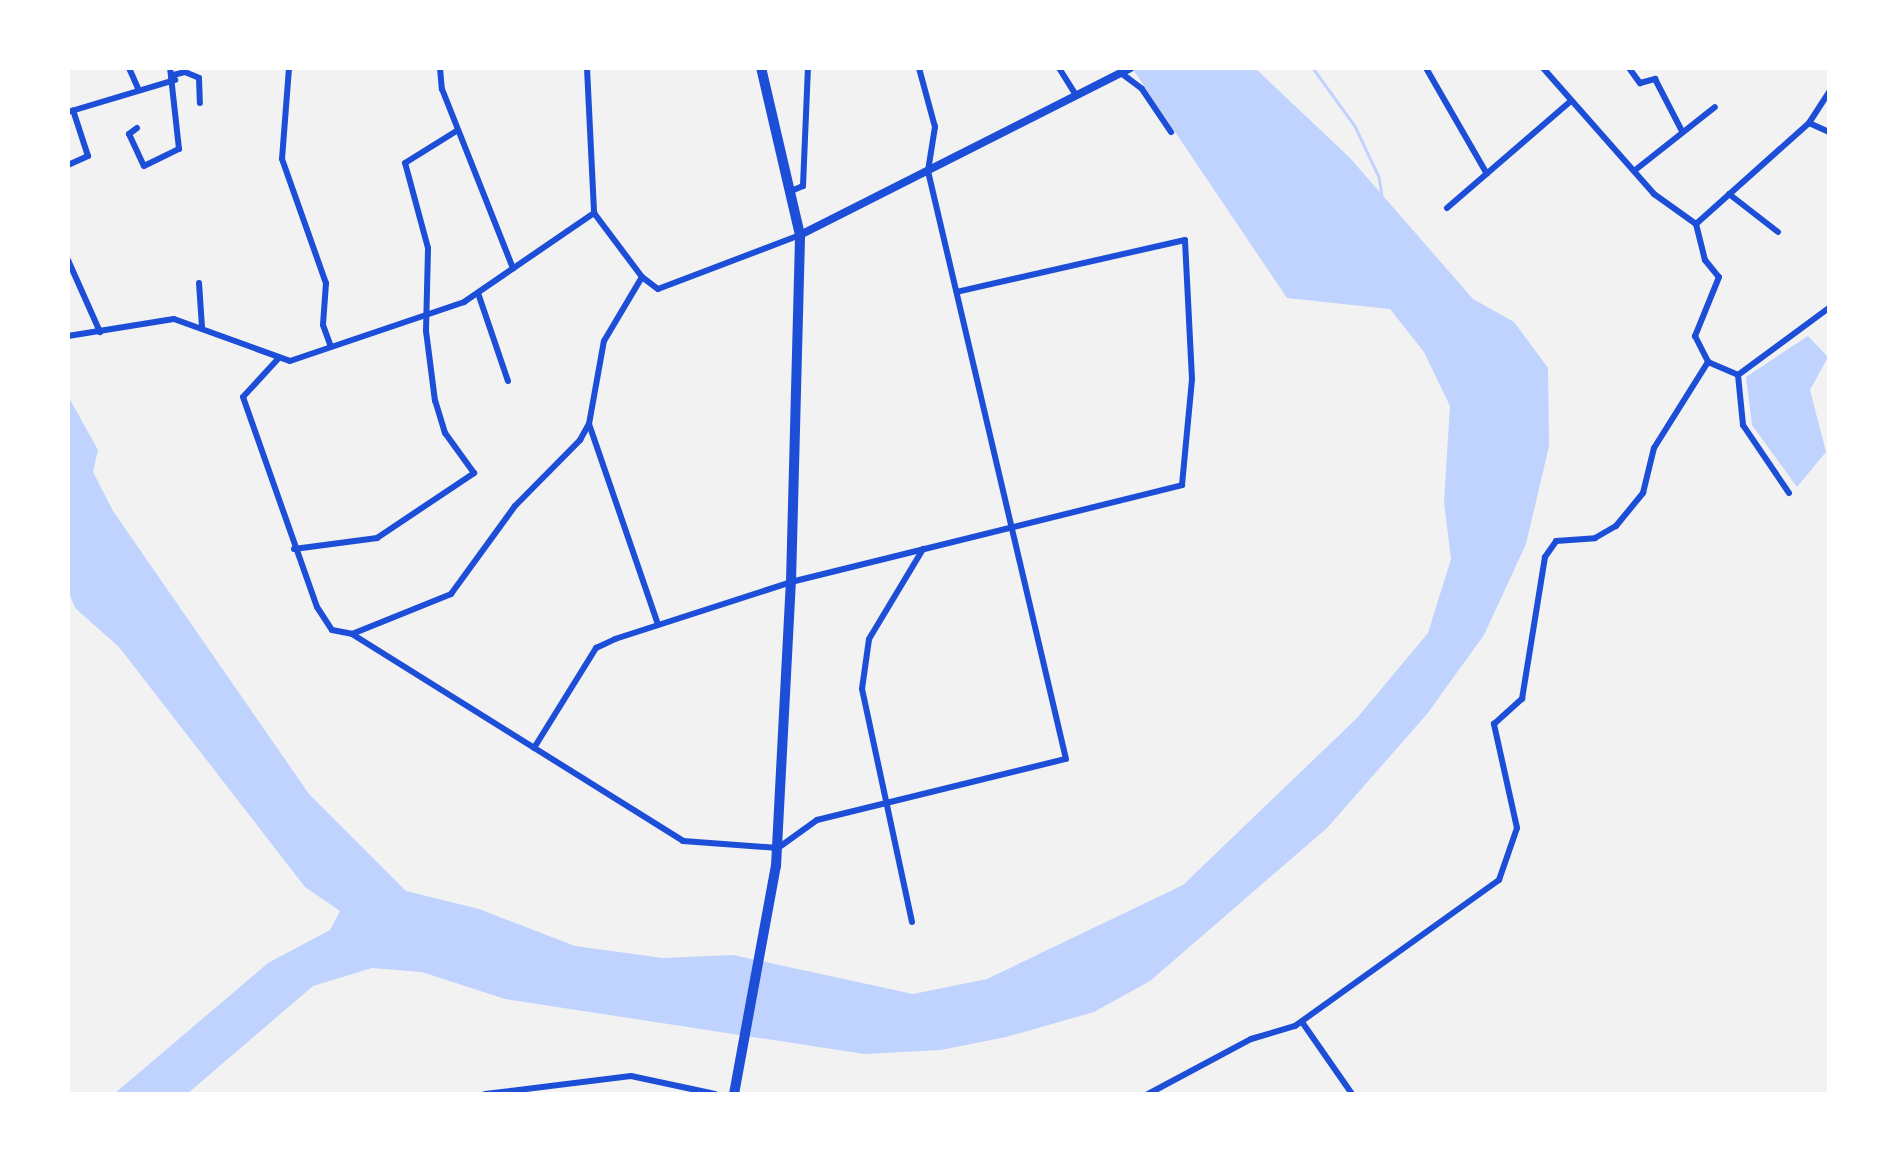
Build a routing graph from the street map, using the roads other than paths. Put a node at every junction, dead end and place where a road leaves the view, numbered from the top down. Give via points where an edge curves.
1 (129, 68) edge
2 (198, 68) edge
3 (289, 68) edge
4 (440, 68) edge
5 (587, 68) edge
6 (761, 68) edge
7 (808, 68) edge
8 (919, 68) edge
9 (1059, 68) edge
10 (1130, 68) edge
11 (1426, 68) edge
12 (1629, 68) edge
13 (1546, 69) edge
14 (1121, 73) junction
15 (173, 75) edge
16 (195, 76) junction
17 (139, 90) junction
18 (1829, 92) edge
19 (1076, 95) junction
20 (1571, 101) junction
21 (200, 103) dead end
22 (1715, 107) dead end
23 (71, 111) edge
24 (1809, 123) junction
25 (137, 128) dead end
26 (458, 130) junction
27 (1682, 131) junction
28 (1171, 132) dead end
29 (1829, 132) edge
30 (68, 165) edge
31 (928, 171) junction
32 (1634, 171) junction
33 (1486, 174) junction
34 (791, 191) junction
35 (1729, 194) junction
36 (1447, 208) dead end
37 (594, 213) junction
38 (1696, 224) junction
39 (1778, 232) dead end
40 (800, 235) junction
41 (68, 260) edge
42 (513, 268) junction
43 (642, 277) junction
44 (199, 283) dead end
45 (957, 292) junction
46 (478, 293) junction
47 (1829, 308) edge
48 (426, 317) junction
49 (202, 327) junction
50 (100, 332) junction
51 (68, 336) edge
52 (331, 347) junction
53 (277, 360) junction
54 (1708, 362) junction
55 (1738, 375) junction
56 (508, 381) dead end
57 (589, 424) junction
58 (1789, 493) dead end
59 (1014, 527) junction
60 (294, 549) junction
61 (923, 549) junction
62 (791, 582) junction
63 (658, 624) junction
64 (352, 634) junction
65 (534, 748) junction
66 (883, 804) junction
67 (778, 848) junction
68 (912, 922) dead end
69 (1301, 1022) junction
70 (485, 1094) edge
71 (715, 1094) edge
72 (734, 1094) edge
73 (1148, 1094) edge
74 (1352, 1094) edge

1 - 17 street
2 - 16 street
3 - 52 street via 282,159 326,283 323,325
4 - 26 street
5 - 37 street
6 - 34 main road
7 - 34 street via 803,186
8 - 31 street via 935,127
9 - 19 street
10 - 14 street
11 - 33 street
12 - 27 street via 1640,83 1655,79
13 - 20 street
14 - 19 street
14 - 28 street via 1142,89
15 - 16 street
15 - 17 street
15 - 25 street via 179,149 144,166 129,134
16 - 21 street
17 - 23 street
18 - 24 street
19 - 31 street
20 - 32 street
20 - 33 street
22 - 27 street
23 - 30 street via 88,156
24 - 29 street
24 - 35 street
26 - 42 street
26 - 48 street via 405,163 428,248
27 - 32 street
31 - 40 street
31 - 45 street
32 - 38 street
33 - 36 street
34 - 40 main road
35 - 38 street
35 - 39 street
37 - 42 street
37 - 43 street
38 - 54 street via 1705,260 1719,277 1695,336
40 - 43 street via 658,289
40 - 62 main road
41 - 50 street
42 - 46 street
43 - 57 street via 604,341
44 - 49 street
45 - 59 street
45 - 59 street via 1185,240 1192,379 1182,485
46 - 48 street
46 - 56 street
47 - 55 street
48 - 52 street
48 - 60 street via 435,401 445,433 474,473 377,538
49 - 50 street via 174,319
49 - 53 street
50 - 51 street
52 - 53 street
53 - 60 street via 243,397
54 - 55 street
54 - 69 street via 1654,448 1643,493 1616,526 1595,538 1556,541 1545,556 1522,699 1494,724 1517,828 1505,871
55 - 58 street via 1744,425
57 - 63 street
57 - 64 street via 515,506 450,594
59 - 61 street
59 - 66 street via 1066,759
60 - 64 street via 324,619 332,630
61 - 62 street
61 - 66 street via 869,639 862,707
62 - 63 street
62 - 67 main road
63 - 65 street via 596,648
64 - 65 street
65 - 67 street via 684,841
66 - 67 street via 817,820
66 - 68 street
67 - 72 main road
69 - 73 street via 1251,1039
69 - 74 street
70 - 71 street via 509,1086 631,1076

